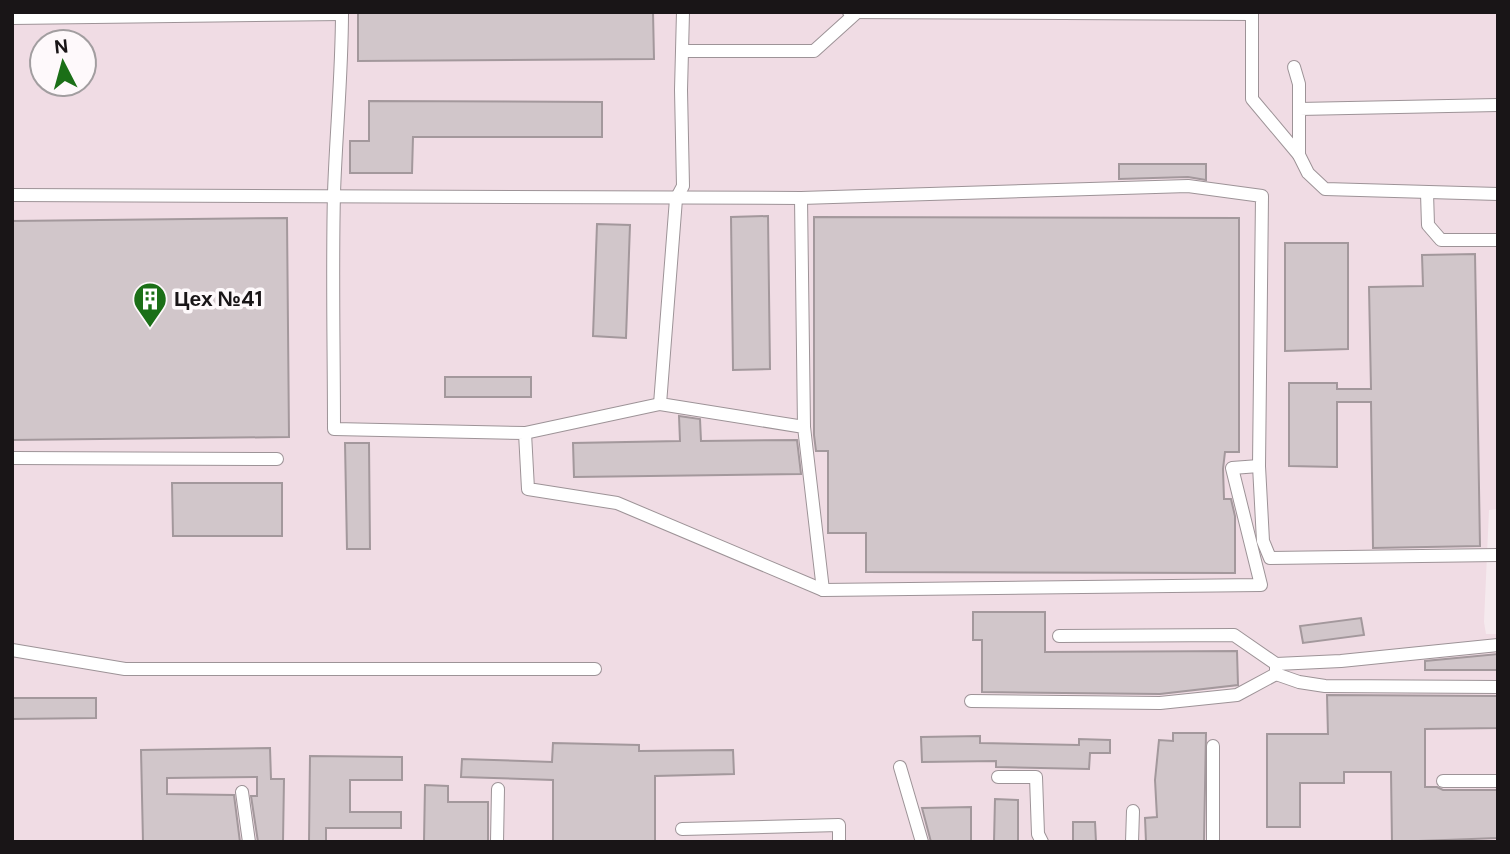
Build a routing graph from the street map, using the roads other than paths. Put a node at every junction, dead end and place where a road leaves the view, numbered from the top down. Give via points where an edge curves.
1 (683, 12) edge
2 (342, 13) edge
3 (852, 13) edge
4 (1252, 13) edge
5 (12, 19) edge
6 (684, 51) junction
7 (1294, 67) dead end
8 (1498, 105) edge
9 (1299, 108) junction
10 (1299, 155) junction
11 (1427, 193) junction
12 (1498, 194) edge
13 (12, 195) edge
14 (334, 195) junction
15 (801, 198) junction
16 (676, 199) junction
17 (1498, 240) edge
18 (660, 404) junction
19 (804, 427) junction
20 (524, 433) junction
21 (12, 458) edge
22 (277, 459) dead end
23 (1259, 466) junction
24 (1498, 555) edge
25 (823, 590) junction
26 (1059, 636) dead end
27 (1498, 645) edge
28 (12, 650) edge
29 (595, 669) dead end
30 (1276, 669) junction
31 (1498, 687) edge
32 (971, 701) dead end
33 (1213, 746) dead end
34 (900, 766) dead end
35 (998, 777) dead end
36 (1443, 781) dead end
37 (1498, 781) edge
38 (498, 789) dead end
39 (242, 792) dead end
40 (1133, 811) dead end
41 (682, 829) dead end
42 (249, 842) edge
43 (497, 842) edge
44 (839, 842) edge
45 (922, 842) edge
46 (1042, 842) edge
47 (1132, 842) edge
48 (1213, 842) edge

1 - 6 lane
2 - 5 lane
2 - 14 lane
3 - 4 lane
3 - 6 lane via 814,51
4 - 10 lane via 1252,99
6 - 16 lane via 683,186
7 - 9 lane
8 - 9 lane
9 - 10 lane
10 - 11 lane via 1308,173 1325,189
11 - 12 lane
11 - 17 lane via 1428,225 1441,240
13 - 14 lane
14 - 16 lane
14 - 20 lane via 334,429
15 - 16 lane
15 - 19 lane
15 - 23 lane via 1188,186 1262,196
16 - 18 lane
18 - 19 lane
18 - 20 lane
19 - 25 lane
20 - 25 lane via 528,489 617,503
21 - 22 lane
23 - 24 lane via 1263,541 1269,558
23 - 25 lane via 1232,468 1261,585
26 - 30 lane via 1234,635
27 - 30 lane
28 - 29 lane via 125,669
30 - 31 lane via 1299,682 1325,686
30 - 32 lane via 1237,695 1160,703
33 - 48 lane
34 - 45 lane
35 - 46 lane via 1036,777
36 - 37 lane
38 - 43 lane
39 - 42 lane
40 - 47 lane
41 - 44 lane via 839,824

